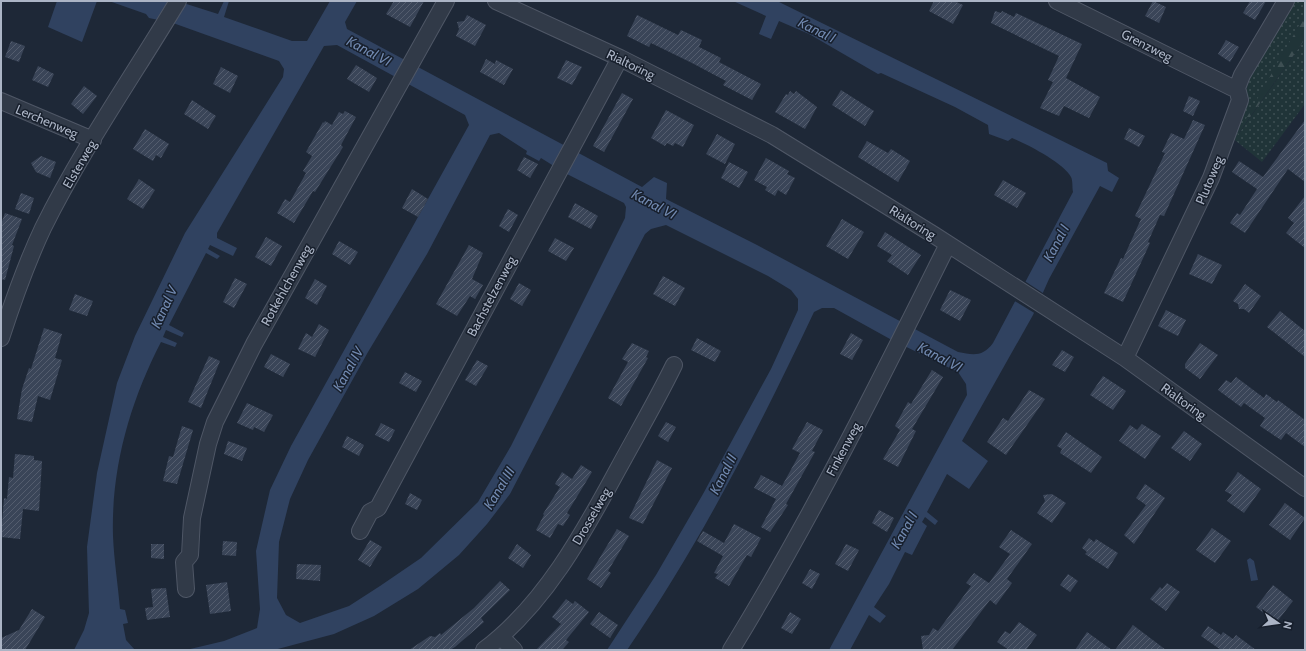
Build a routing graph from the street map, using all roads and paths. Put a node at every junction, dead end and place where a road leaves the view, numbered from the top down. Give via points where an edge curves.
1 (178, 1) edge
2 (446, 1) edge
3 (496, 1) edge
4 (1057, 1) edge
5 (1286, 1) edge
6 (620, 58) junction
7 (1237, 88) junction
8 (1, 101) edge
9 (93, 140) junction
10 (948, 244) junction
11 (1, 338) edge
12 (1125, 358) junction
13 (674, 365) dead end
14 (1305, 488) edge
15 (360, 531) dead end
16 (186, 589) dead end
17 (501, 637) junction
18 (484, 650) edge
19 (514, 650) edge
20 (731, 650) edge

1 - 9 street, Elsterweg
2 - 16 street, Rotkehlchenweg via 254,344 215,422 192,518 190,555 184,562
3 - 6 street, Rialtoring
4 - 7 street, Grenzweg
5 - 7 street, Plutoweg via 1242,75
6 - 10 street, Rialtoring via 772,135
6 - 15 street, Bachstelzenweg via 378,508 370,512
7 - 12 street, Plutoweg via 1240,100 1211,178
8 - 9 street, Lerchenweg
9 - 11 street, Elsterweg via 43,228
10 - 12 street, Rialtoring
10 - 20 street, Finkenweg via 841,456
12 - 14 street, Rialtoring
13 - 17 street, Drosselweg via 574,548 528,608
17 - 18 street, Drosselweg
17 - 19 street

